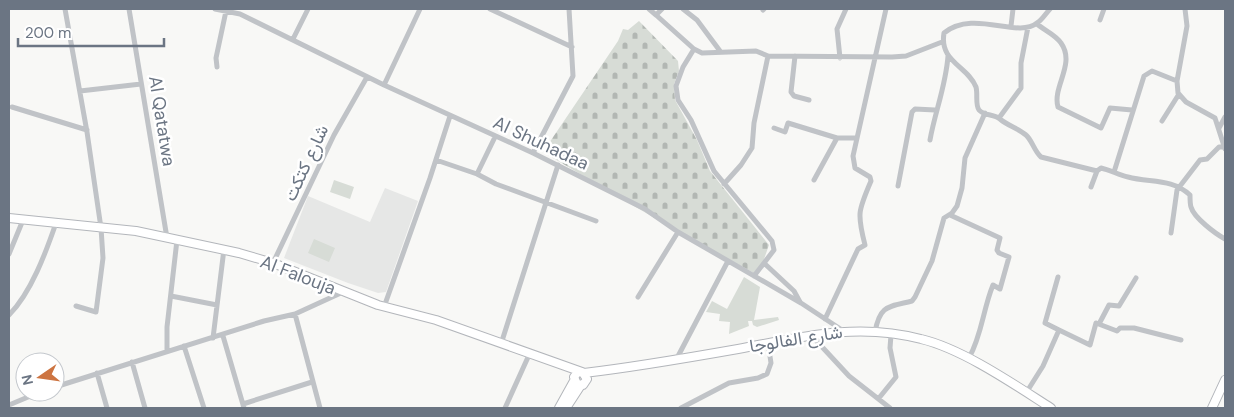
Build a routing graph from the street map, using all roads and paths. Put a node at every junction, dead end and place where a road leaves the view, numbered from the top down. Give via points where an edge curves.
1 (65, 9) edge
2 (129, 9) edge
3 (215, 9) edge
4 (308, 9) edge
5 (420, 9) edge
6 (490, 9) edge
7 (569, 9) edge
8 (649, 9) edge
9 (662, 9) edge
10 (684, 9) edge
11 (846, 9) edge
12 (886, 9) edge
13 (1013, 9) edge
14 (1050, 9) edge
15 (1104, 9) edge
16 (1185, 9) edge
17 (226, 11) junction
18 (656, 15) junction
19 (1100, 20) dead end
20 (1037, 24) junction
21 (1011, 26) junction
22 (1028, 27) junction
23 (293, 39) junction
24 (942, 42) junction
25 (572, 47) junction
26 (694, 49) junction
27 (720, 52) junction
28 (768, 56) junction
29 (795, 56) junction
30 (948, 56) junction
31 (840, 58) junction
32 (874, 58) junction
33 (217, 66) dead end
34 (367, 77) junction
35 (1177, 81) junction
36 (141, 84) junction
37 (384, 86) junction
38 (80, 91) junction
39 (1179, 94) junction
40 (809, 100) dead end
41 (12, 107) dead end
42 (935, 110) junction
43 (1132, 110) junction
44 (986, 113) junction
45 (450, 116) junction
46 (1225, 117) edge
47 (999, 118) junction
48 (1162, 121) dead end
49 (774, 128) dead end
50 (1219, 128) junction
51 (87, 130) junction
52 (495, 137) junction
53 (837, 138) junction
54 (857, 138) junction
55 (930, 140) dead end
56 (1224, 148) edge
57 (533, 153) junction
58 (436, 160) junction
59 (558, 165) junction
60 (1097, 171) junction
61 (1114, 172) junction
62 (477, 174) junction
63 (814, 180) dead end
64 (724, 184) junction
65 (898, 186) dead end
66 (1091, 187) dead end
67 (1180, 187) junction
68 (546, 202) junction
69 (950, 215) junction
70 (9, 218) edge
71 (23, 220) junction
72 (596, 221) dead end
73 (56, 223) junction
74 (101, 228) junction
75 (678, 232) junction
76 (1171, 233) dead end
77 (167, 238) junction
78 (1225, 239) edge
79 (177, 240) junction
80 (224, 250) junction
81 (9, 254) edge
82 (728, 261) junction
83 (273, 263) junction
84 (765, 264) junction
85 (754, 276) junction
86 (1058, 278) dead end
87 (1136, 278) dead end
88 (343, 292) junction
89 (171, 296) junction
90 (638, 297) dead end
91 (801, 303) junction
92 (217, 304) junction
93 (76, 306) dead end
94 (384, 307) junction
95 (295, 314) junction
96 (9, 315) edge
97 (825, 318) junction
98 (1099, 324) junction
99 (842, 330) junction
100 (1058, 330) junction
101 (875, 332) junction
102 (811, 335) junction
103 (891, 335) junction
104 (223, 336) junction
105 (213, 338) junction
106 (1181, 340) dead end
107 (768, 343) junction
108 (501, 345) junction
109 (184, 346) junction
110 (167, 351) junction
111 (529, 355) junction
112 (969, 358) junction
113 (676, 360) junction
114 (132, 362) junction
115 (97, 373) junction
116 (581, 373) junction
117 (1225, 380) edge
118 (312, 382) dead end
119 (577, 383) junction
120 (65, 384) edge
121 (1026, 393) junction
122 (879, 398) junction
123 (243, 406) edge
124 (107, 408) edge
125 (145, 408) edge
126 (204, 408) edge
127 (320, 408) edge
128 (505, 408) edge
129 (559, 408) edge
130 (566, 408) edge
131 (681, 408) edge
132 (890, 408) edge
133 (1051, 408) edge
134 (1212, 408) edge

1 - 38 street
2 - 36 street, Al Qatatwa
3 - 17 street, Al Shuhadaa
4 - 23 street
5 - 37 street
6 - 25 street
7 - 25 street
8 - 18 street
9 - 18 street
10 - 27 street via 697,20
11 - 31 street via 837,29
12 - 32 street
13 - 21 street
14 - 20 street
15 - 19 street
16 - 35 street via 1187,26
17 - 23 street, Al Shuhadaa via 240,14
17 - 33 street
18 - 26 street
20 - 22 street
20 - 43 street via 1063,44 1065,72 1058,90 1058,107 1101,128 1110,108
21 - 22 street
21 - 24 street via 954,25 944,33
22 - 47 street via 1021,64 1021,88
23 - 34 street, Al Shuhadaa
24 - 30 street
24 - 32 street via 906,56
25 - 57 street via 572,76
26 - 27 street via 702,53
26 - 64 street via 682,66 676,86 678,100 691,120 714,171
27 - 28 street via 756,51
28 - 29 street
28 - 64 street via 752,148
29 - 31 street
29 - 40 street via 791,92
30 - 42 street via 946,78
30 - 44 street via 976,86 977,108
31 - 32 street
32 - 54 street
34 - 37 street, Al Shuhadaa
34 - 83 street, شارع كتكت via 334,135
35 - 39 street
35 - 43 street via 1160,73 1148,72
36 - 38 street
36 - 77 street, Al Qatatwa
37 - 45 street, Al Shuhadaa
38 - 51 street
39 - 48 street
39 - 50 street via 1186,102 1216,118
41 - 51 street
42 - 55 street
42 - 65 street via 915,109 912,112
43 - 61 street
44 - 47 street
44 - 69 street via 966,158 957,206
45 - 52 street, Al Shuhadaa
45 - 58 street
46 - 50 street
47 - 60 street via 1028,136 1034,151 1041,157
49 - 53 street via 785,132 788,123
50 - 56 street
51 - 74 street
52 - 57 street, Al Shuhadaa
52 - 62 street
53 - 54 street
53 - 63 street
54 - 97 street via 855,168 871,181 858,218 865,245 858,249
56 - 67 street via 1219,147 1207,159 1200,160
57 - 59 street, Al Shuhadaa
58 - 62 street
58 - 94 street
59 - 68 street
59 - 75 street, Al Shuhadaa via 645,209
60 - 61 street via 1101,168
60 - 66 street
61 - 67 street
62 - 68 street
64 - 84 street via 772,241 774,250
67 - 76 street via 1174,196
67 - 78 street via 1190,195 1195,214 1215,234
68 - 72 street
68 - 108 street
69 - 101 street via 944,218 932,261 914,300 885,308
69 - 112 street via 1000,238 997,250 1009,258 1000,289 993,285 986,302 978,342
70 - 71 main road, Al Falouja
71 - 73 main road, Al Falouja
71 - 81 street
73 - 74 main road, Al Falouja
73 - 96 street via 32,278
74 - 77 main road, Al Falouja
74 - 93 street via 103,258 96,312
75 - 82 street, Al Shuhadaa
75 - 90 street
77 - 79 main road, Al Falouja
79 - 80 main road, Al Falouja
79 - 89 street
80 - 83 main road, Al Falouja
80 - 92 street
82 - 85 street, Al Shuhadaa
82 - 113 street
83 - 88 main road, Al Falouja
84 - 85 street
84 - 91 street via 794,290
85 - 91 street, Al Shuhadaa
86 - 100 street via 1044,323
87 - 98 street via 1119,306 1109,305
88 - 94 main road, Al Falouja
88 - 95 street
89 - 92 street
89 - 110 street
91 - 97 street, Al Shuhadaa
92 - 105 street
94 - 108 main road, Al Falouja via 436,320
95 - 104 street
95 - 127 street
97 - 99 street, Al Shuhadaa
98 - 100 street via 1096,323 1090,345
98 - 106 street via 1117,331 1134,328
99 - 101 main road, شارع الفالوجا
99 - 102 main road, شارع الفالوجا
100 - 121 street via 1043,366
101 - 103 main road, شارع الفالوجا
102 - 107 main road, شارع الفالوجا
102 - 122 street via 849,376
103 - 112 main road, شارع الفالوجا via 923,339
103 - 122 street via 890,348 896,376
104 - 105 street
104 - 123 street
105 - 109 street
107 - 113 main road, شارع الفالوجا
107 - 131 street via 771,363 767,374 729,383
108 - 111 main road, Al Falouja
109 - 110 street
109 - 126 street
110 - 114 street
111 - 116 main road, Al Falouja
111 - 128 street
112 - 121 main road, شارع الفالوجا
113 - 116 main road, شارع الفالوجا
114 - 115 street
114 - 125 street
115 - 120 street
115 - 124 street
116 - 119 main road via 574,377
116 - 119 main road via 587,379
117 - 134 main road
118 - 123 street
119 - 129 main road
119 - 130 main road
121 - 133 main road, شارع الفالوجا
122 - 132 street

